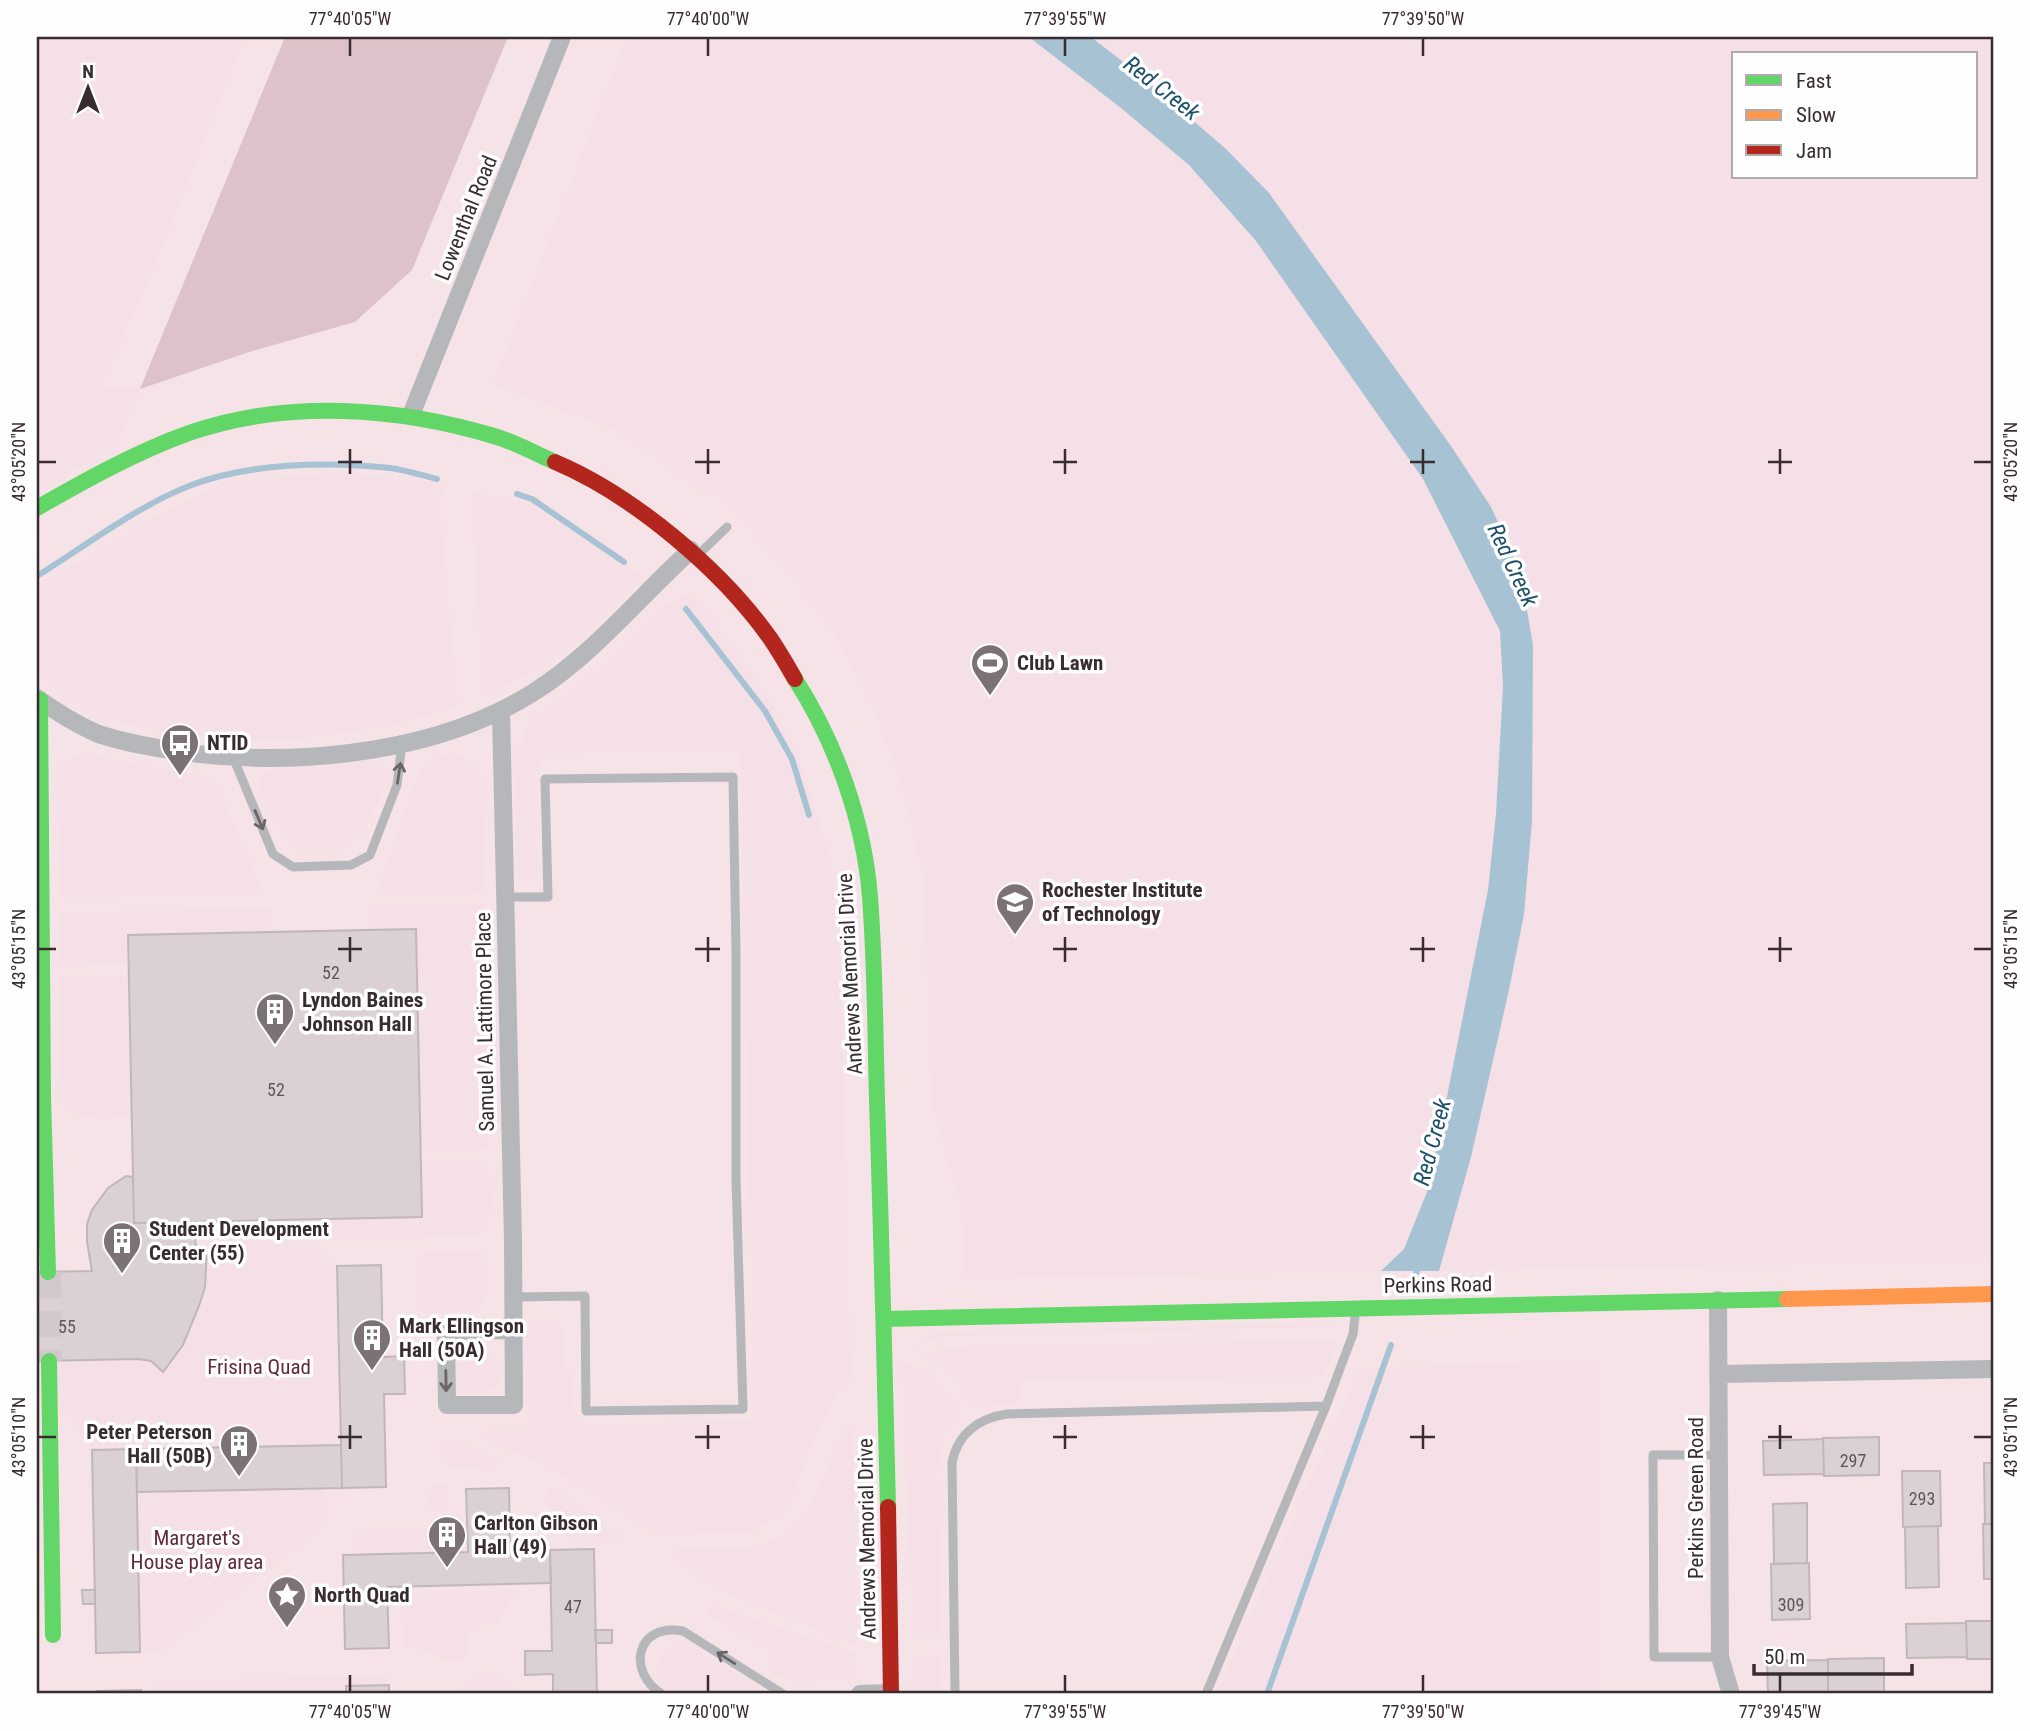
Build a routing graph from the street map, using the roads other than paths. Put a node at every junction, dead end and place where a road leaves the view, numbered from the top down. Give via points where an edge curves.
1 (562, 37) edge
2 (411, 415) junction
3 (37, 508) edge
4 (727, 527) dead end
5 (694, 553) junction
6 (38, 699) edge
7 (501, 712) junction
8 (401, 743) junction
9 (233, 757) junction
10 (505, 897) junction
11 (41, 1233) edge
12 (48, 1272) tunnel mouth
13 (1993, 1294) edge
14 (513, 1297) junction
15 (1718, 1300) junction
16 (1356, 1308) junction
17 (884, 1318) junction
18 (513, 1331) junction
19 (49, 1361) tunnel mouth
20 (1993, 1369) edge
21 (1719, 1374) junction
22 (1326, 1406) junction
23 (1718, 1455) junction
24 (53, 1635) dead end
25 (1720, 1657) junction
26 (662, 1694) edge
27 (783, 1694) edge
28 (860, 1694) edge
29 (891, 1694) edge
30 (955, 1694) edge
31 (1206, 1694) edge
32 (1731, 1694) edge

1 - 2 street, Lowenthal Road
2 - 3 street, Andrews Memorial Drive via 343,410 243,418 132,457
2 - 5 street, Andrews Memorial Drive via 503,440 566,466 621,496
4 - 5 lane
5 - 7 street via 580,659
5 - 17 street, Andrews Memorial Drive via 751,613 793,673 833,750 859,831 873,934
6 - 9 street via 97,733 137,744
6 - 11 street
7 - 8 street
7 - 10 street, Samuel A. Lattimore Place
8 - 9 street via 324,755
9 -> 8 lane via 273,853 293,867 351,865 370,855 397,785
10 - 14 street, Samuel A. Lattimore Place
10 - 14 lane via 548,897 545,779 733,777 743,1409 586,1411 585,1296
11 - 12 street
13 - 15 street, Perkins Road
14 - 18 street, Samuel A. Lattimore Place
15 - 16 street, Perkins Road
15 - 21 street, Perkins Green Road
16 - 17 street, Perkins Road
16 - 22 lane via 1353,1334
17 - 29 street, Andrews Memorial Drive
18 -> 18 street, Samuel A. Lattimore Place via 446,1331 447,1405 514,1405
19 - 24 street
20 - 21 street
21 - 23 street, Perkins Green Road
22 - 30 lane via 1022,1413 994,1416 975,1425 958,1443 952,1463
22 - 31 lane
23 - 25 street, Perkins Green Road
23 - 25 lane via 1653,1455 1654,1657
25 - 32 street, Perkins Green Road
27 -> 26 lane via 683,1631 671,1629 649,1637 640,1663 647,1682
28 - 29 street

